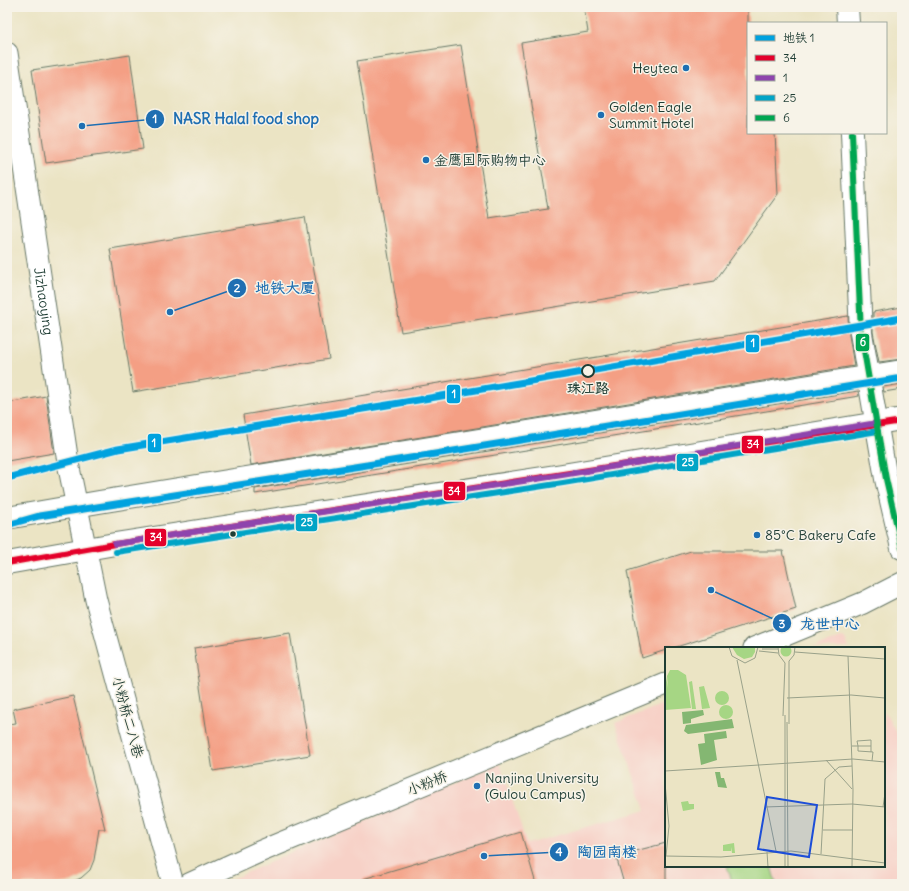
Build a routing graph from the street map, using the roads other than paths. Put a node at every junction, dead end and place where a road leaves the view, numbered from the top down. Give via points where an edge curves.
1 (847, 7) edge
2 (848, 22) edge
3 (7, 53) edge
4 (852, 134) edge
5 (902, 371) edge
6 (869, 376) junction
7 (902, 420) edge
8 (877, 423) junction
9 (77, 506) junction
10 (7, 518) edge
11 (902, 548) edge
12 (86, 549) junction
13 (7, 563) edge
14 (902, 582) edge
15 (756, 647) edge
16 (665, 684) edge
17 (173, 884) edge
18 (189, 884) edge

1 - 2 main road
3 - 9 street, Jizhaoying via 68,463
4 - 6 main road via 861,332
5 - 6 main road
6 - 8 main road
6 - 9 main road
7 - 8 main road
8 - 11 main road via 886,479
8 - 12 main road
9 - 10 main road
9 - 12 street, Jizhaoying
12 - 13 main road
12 - 17 street, 小粉桥二八巷 via 96,600
14 - 15 street via 863,603
16 - 18 street, 小粉桥 via 259,852

